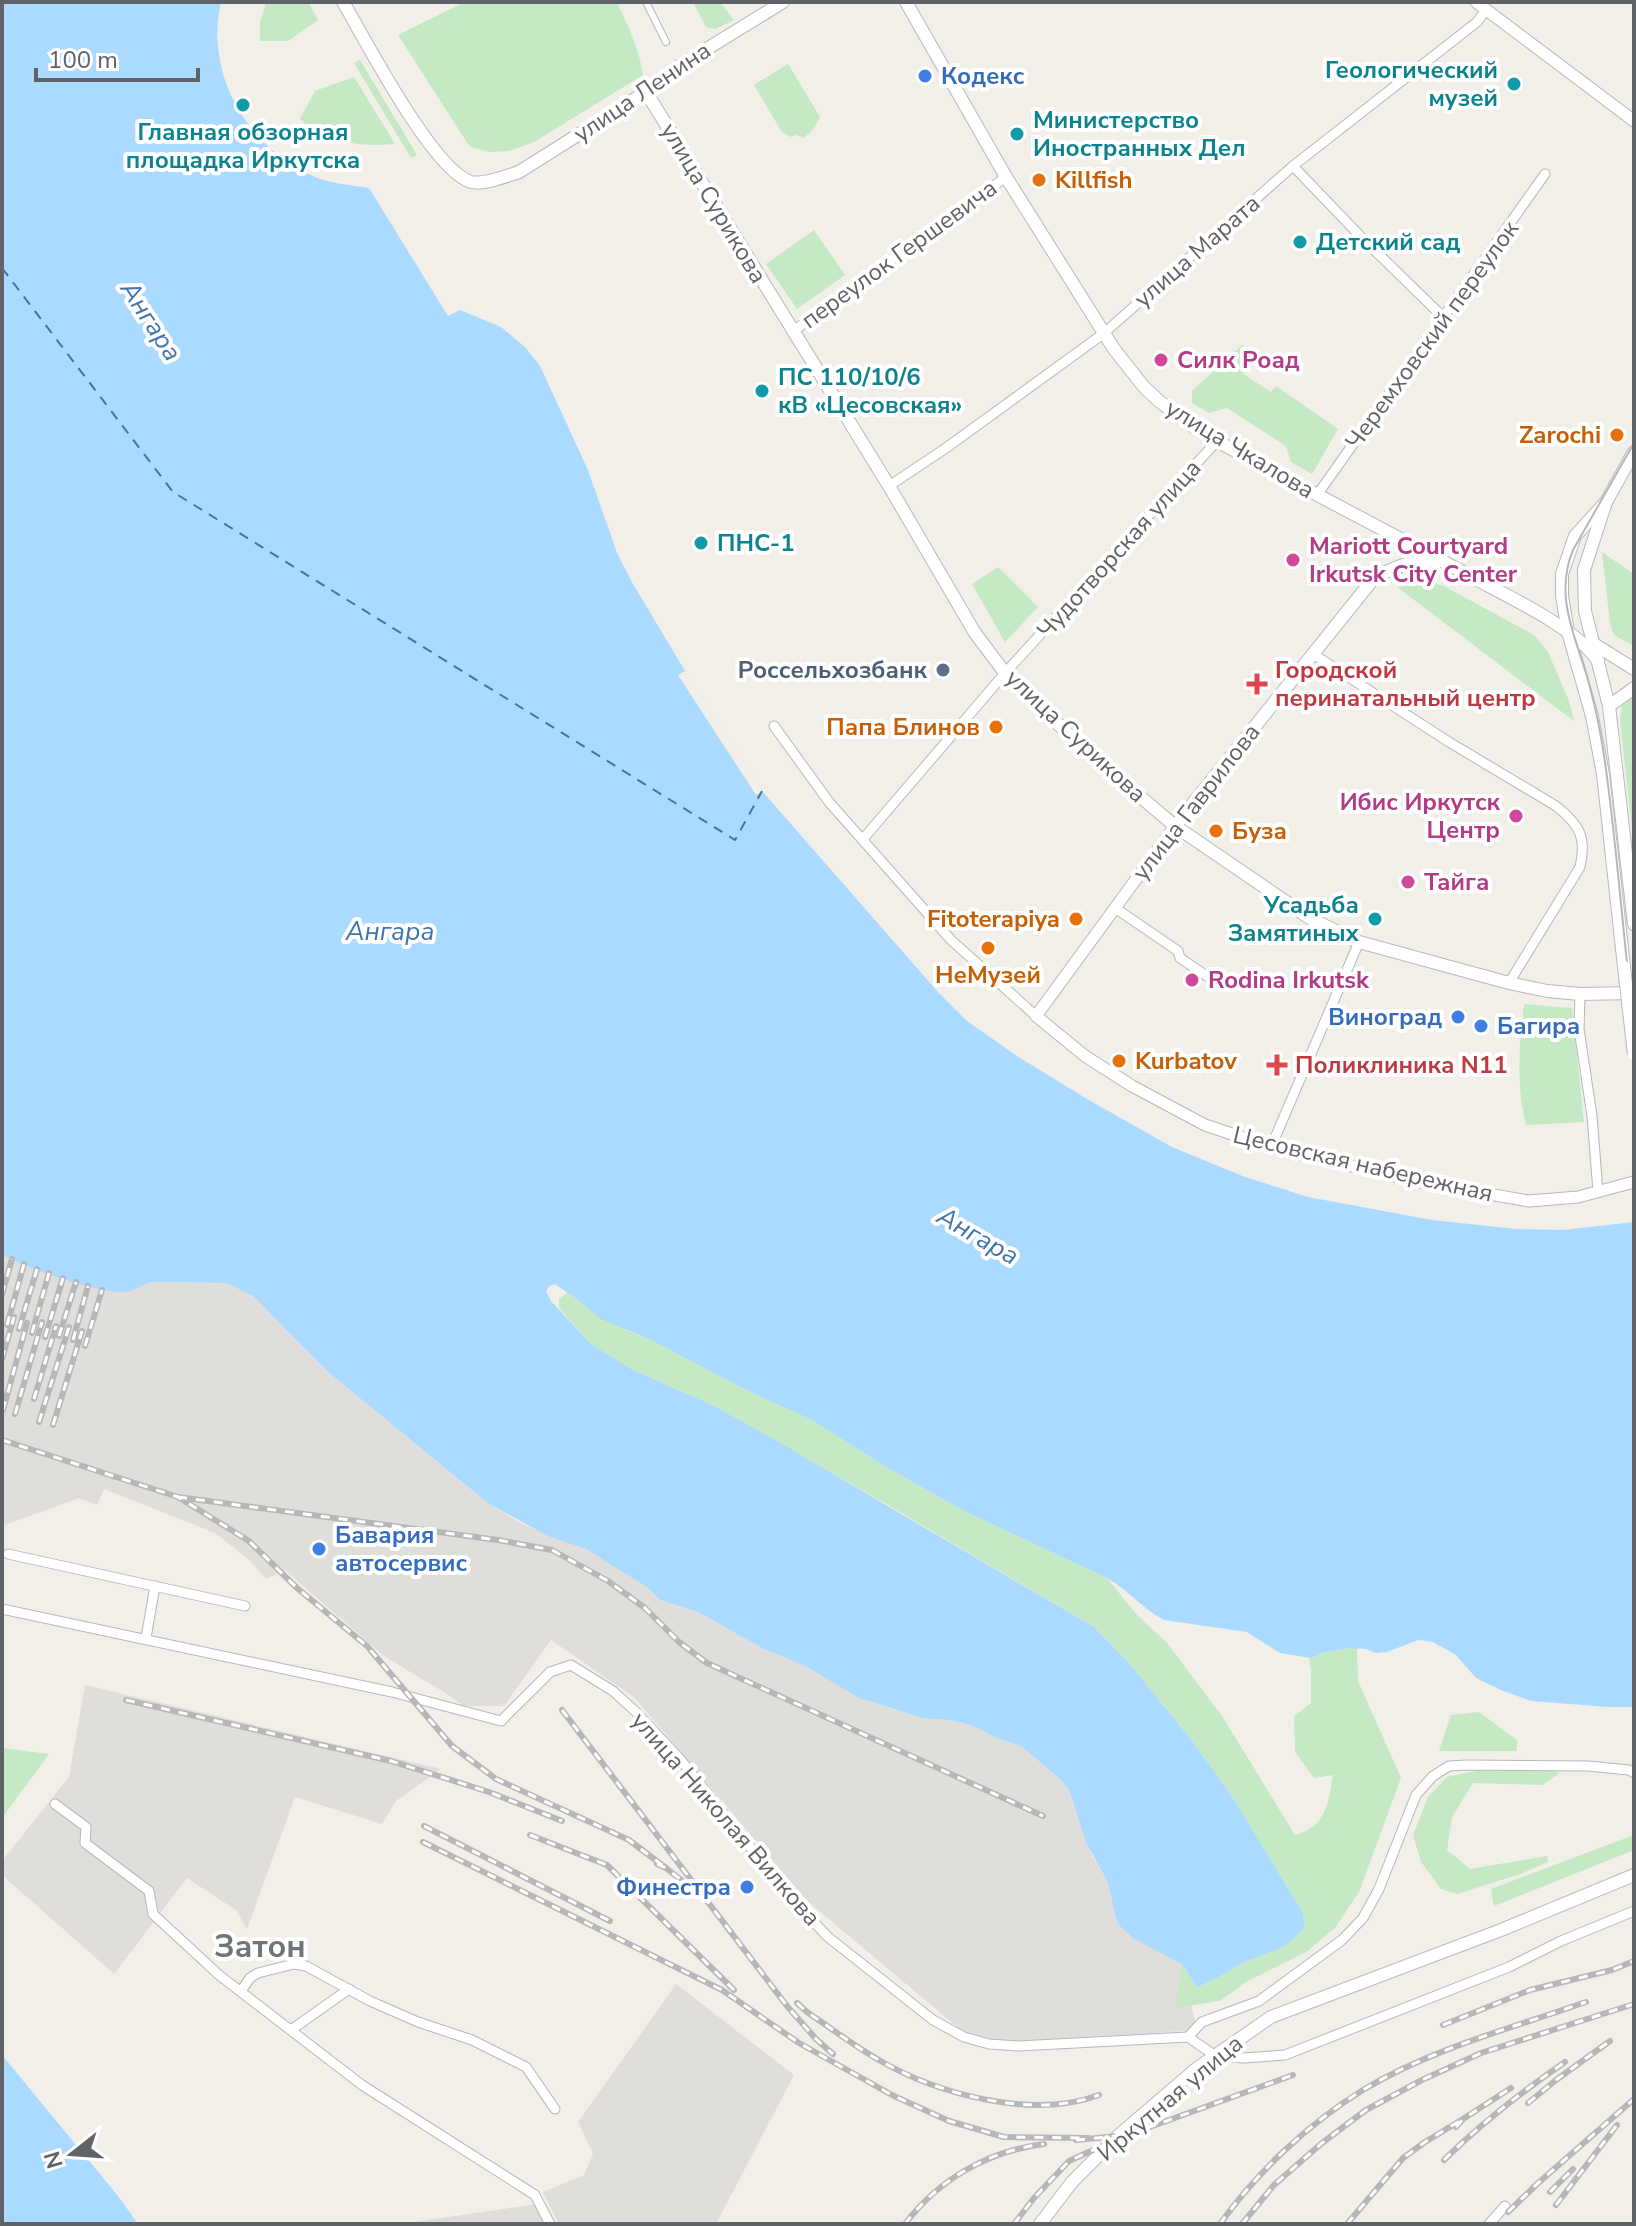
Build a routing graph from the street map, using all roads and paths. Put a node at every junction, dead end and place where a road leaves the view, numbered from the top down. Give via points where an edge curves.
1 (343, 2) edge
2 (646, 2) edge
3 (783, 2) edge
4 (906, 2) edge
5 (1485, 5) edge
6 (666, 42) dead end
7 (646, 92) junction
8 (1634, 121) edge
9 (1293, 166) junction
10 (1545, 174) dead end
11 (1006, 177) junction
12 (1443, 317) junction
13 (792, 332) junction
14 (1103, 334) junction
15 (1217, 441) junction
16 (1634, 452) edge
17 (889, 486) junction
18 (1317, 495) junction
19 (1606, 502) junction
20 (1448, 565) junction
21 (1568, 632) junction
22 (1594, 644) junction
23 (1313, 654) junction
24 (1598, 661) junction
25 (1634, 669) edge
26 (1005, 673) junction
27 (1634, 688) edge
28 (1609, 706) junction
29 (774, 726) dead end
30 (1175, 826) junction
31 (863, 839) junction
32 (1115, 908) junction
33 (1634, 924) edge
34 (1359, 942) junction
35 (1208, 977) dead end
36 (1509, 983) junction
37 (1634, 993) edge
38 (1580, 994) junction
39 (1036, 1016) junction
40 (1634, 1054) edge
41 (1271, 1147) junction
42 (1634, 1182) edge
43 (1598, 1192) junction
44 (8, 1554) dead end
45 (155, 1586) junction
46 (245, 1606) dead end
47 (2, 1609) edge
48 (146, 1638) junction
49 (1634, 1773) edge
50 (55, 1804) dead end
51 (1634, 1875) edge
52 (1634, 1911) edge
53 (349, 1989) junction
54 (241, 1991) junction
55 (291, 2030) junction
56 (1188, 2037) junction
57 (1214, 2055) junction
58 (555, 2109) dead end
59 (1505, 2206) dead end
60 (550, 2224) edge
61 (1040, 2224) edge
62 (1489, 2224) edge

1 - 7 main road, улица Ленина via 412,119 446,166 471,182 498,179 529,165
2 - 6 street
3 - 7 main road, улица Ленина
4 - 11 main road, улица Чкалова
5 - 8 street
5 - 9 street, улица Марата via 1477,22
7 - 13 main road, улица Сурикова
9 - 12 street
9 - 14 street, улица Марата
10 - 12 street, Черемховский переулок
11 - 13 street, переулок Гершевича
11 - 14 main road, улица Чкалова
12 - 18 street, Черемховский переулок
13 - 17 main road, улица Сурикова
14 - 15 main road, улица Чкалова via 1144,387
14 - 17 street, улица Марата
15 - 18 main road, улица Чкалова
15 - 26 street, Чудотворская улица
16 - 19 main road
17 - 26 main road, улица Сурикова via 975,633
18 - 20 main road, улица Чкалова
19 - 21 main road via 1575,536 1567,554 1562,596
19 - 22 main road via 1584,570 1585,611
20 - 21 main road, улица Чкалова
20 - 23 main road, улица Гаврилова via 1410,563 1374,578
21 - 24 main road, улица Чкалова
21 - 40 main road, bridge via 1603,774
22 - 24 main road
22 - 25 main road
23 - 30 main road, улица Гаврилова
23 - 36 street via 1556,806 1580,831 1580,867
24 - 28 main road
26 - 30 main road, улица Сурикова
26 - 31 street, Чудотворская улица
27 - 28 main road
28 - 33 main road
29 - 31 street, Цесовская набережная
30 - 32 street, улица Гаврилова
30 - 34 main road, улица Сурикова via 1311,919
31 - 39 street, Цесовская набережная via 951,940
32 - 35 street
32 - 39 street, улица Гаврилова
34 - 36 main road, улица Сурикова
34 - 41 street
36 - 38 main road, улица Сурикова
37 - 38 main road, улица Сурикова
38 - 43 street via 1579,1029
39 - 41 street, Цесовская набережная via 1132,1086 1205,1125
41 - 43 street, Цесовская набережная via 1529,1201
42 - 43 street, Цесовская набережная
44 - 45 street
45 - 46 street
45 - 48 street
47 - 48 street, улица Николая Вилкова
48 - 56 street, улица Николая Вилкова via 501,1721 550,1672 571,1665 635,1711 828,1937 933,2020 989,2044
49 - 56 street via 1588,1766 1449,1766 1416,1795 1379,1889 1363,1918 1342,1940 1259,2001 1202,2022
50 - 54 street via 86,1827 85,1843 149,1891 153,1914
51 - 57 main road, Иркутная улица via 1271,2017
52 - 57 street via 1509,1967 1285,2055
53 - 54 street via 294,1964 258,1973
53 - 55 street
53 - 58 street via 526,2067
54 - 55 street
55 - 60 street via 362,2085 535,2195
56 - 57 street
57 - 61 main road, Иркутная улица via 1113,2141
59 - 62 street

